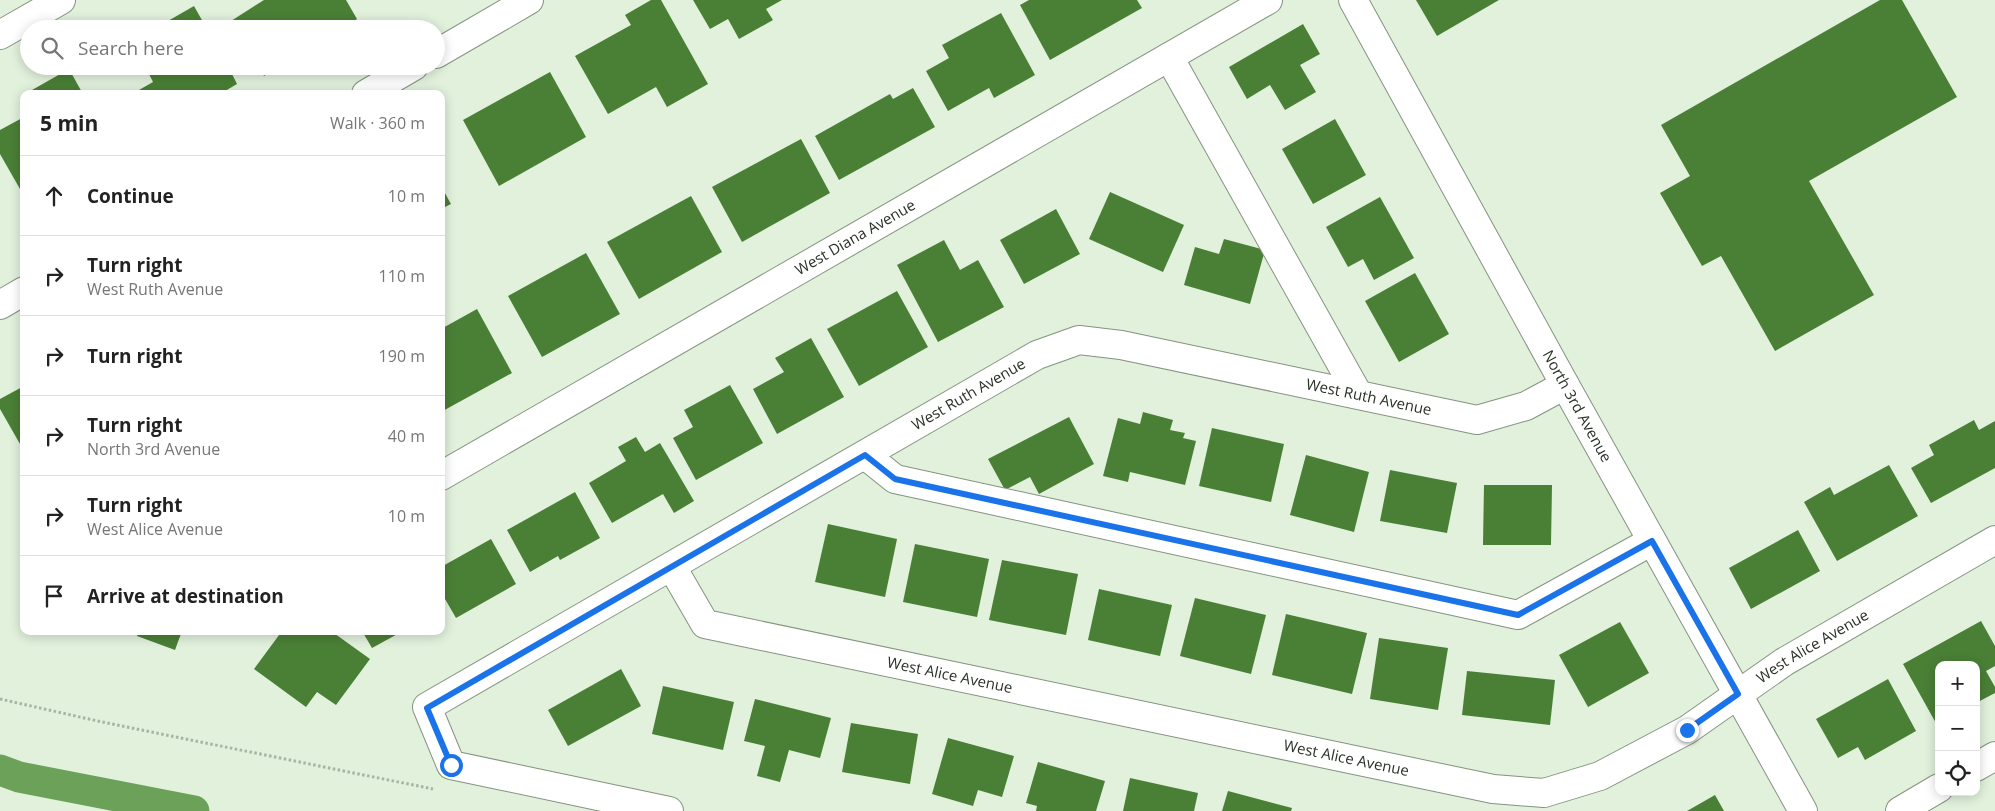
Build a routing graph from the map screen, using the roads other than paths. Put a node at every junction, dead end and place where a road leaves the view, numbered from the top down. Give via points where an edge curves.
1 (61, 0) edge
2 (529, 0) edge
3 (1268, 0) edge
4 (1353, 0) edge
5 (26, 20) edge
6 (20, 24) edge
7 (0, 35) edge
8 (445, 49) edge
9 (1169, 57) junction
10 (399, 75) edge
11 (373, 90) edge
12 (20, 293) edge
13 (0, 305) edge
14 (1565, 385) junction
15 (1358, 394) junction
16 (865, 455) junction
17 (445, 474) edge
18 (1995, 540) edge
19 (1652, 541) junction
20 (672, 567) junction
21 (1738, 694) junction
22 (1995, 756) edge
23 (1980, 765) edge
24 (1935, 790) edge
25 (670, 811) edge
26 (1803, 811) edge
27 (1900, 811) edge

1 - 5 street
2 - 8 street
3 - 9 street, West Diana Avenue
4 - 14 street, North 3rd Avenue
6 - 7 street
9 - 15 street
9 - 17 street, West Diana Avenue
10 - 11 street
12 - 13 street
14 - 15 street, West Ruth Avenue via 1526,406 1477,420
14 - 19 street, North 3rd Avenue
15 - 16 street, West Ruth Avenue via 1121,345 1079,340 1036,355
16 - 19 street via 895,479 1518,615
16 - 20 street, West Ruth Avenue
18 - 21 street, West Alice Avenue via 1784,662
19 - 21 street, North 3rd Avenue
20 - 21 street, West Alice Avenue via 705,624 1493,789 1544,793 1600,776 1687,730
20 - 25 street, West Ruth Avenue via 427,708 451,765
21 - 26 street, North 3rd Avenue
22 - 23 street
24 - 27 street

